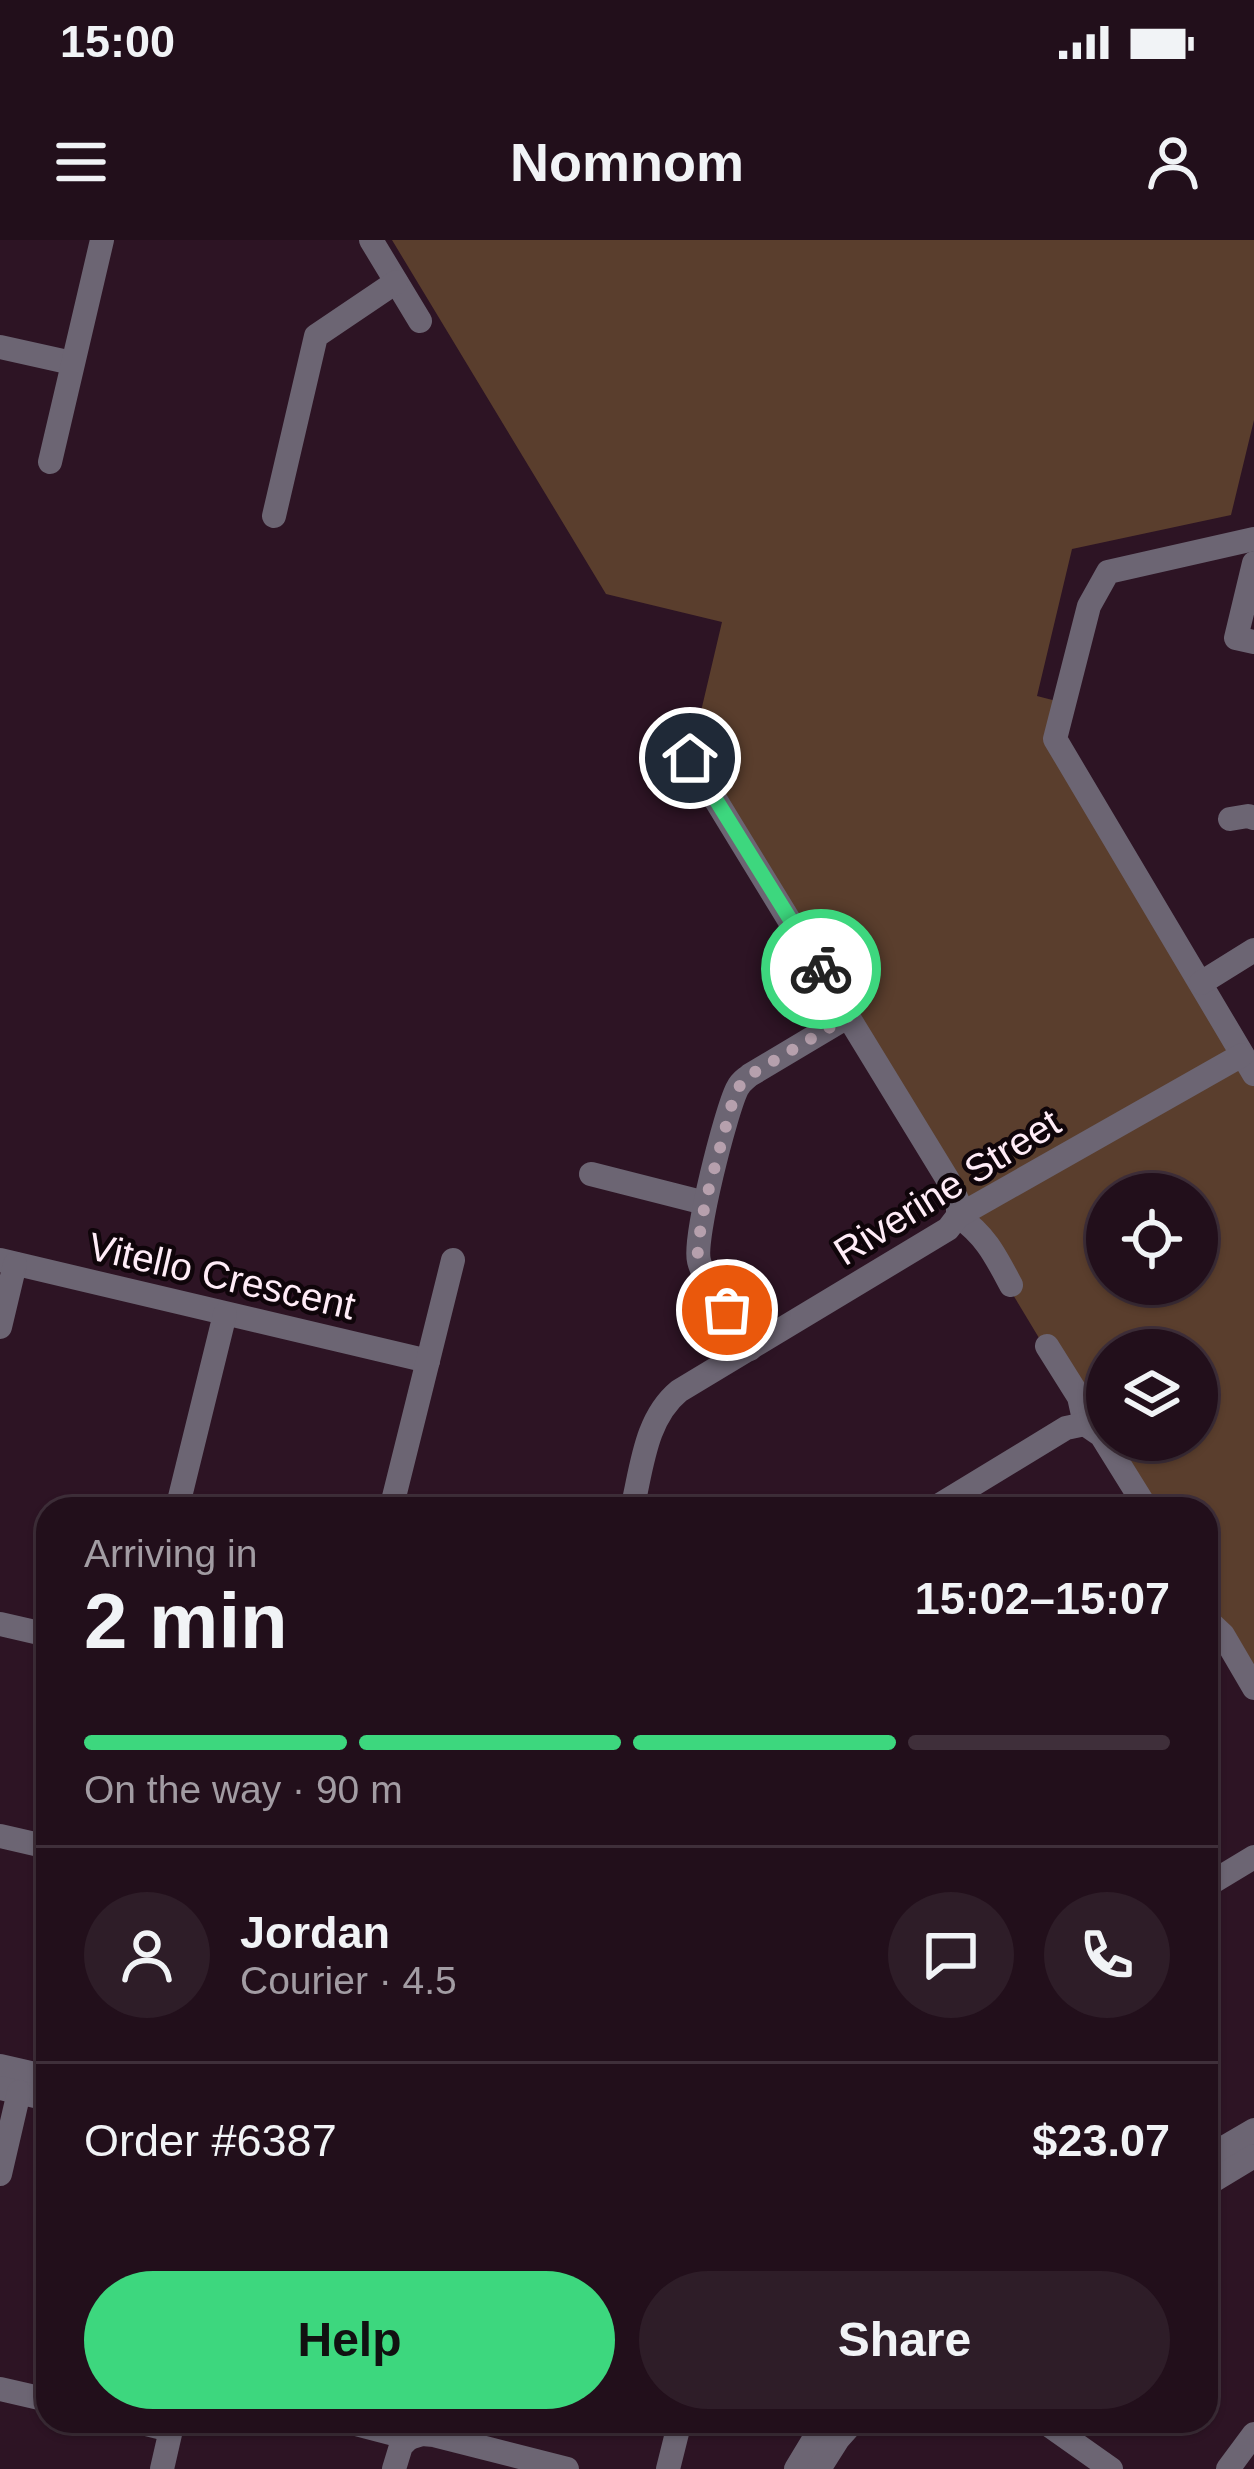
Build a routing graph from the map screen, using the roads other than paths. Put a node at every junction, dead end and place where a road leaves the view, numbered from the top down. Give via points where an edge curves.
1 (102, 240) edge
2 (370, 240) edge
3 (396, 282) junction
4 (420, 321) dead end
5 (0, 347) edge
6 (72, 363) junction
7 (50, 462) dead end
8 (274, 516) dead end
9 (1254, 538) edge
10 (1254, 563) edge
11 (1254, 642) edge
12 (690, 758) dead end
13 (1254, 950) edge
14 (1201, 983) junction
15 (849, 1016) junction
16 (1248, 1065) edge
17 (591, 1174) dead end
18 (705, 1203) junction
19 (958, 1216) junction
20 (453, 1260) dead end
21 (7, 1262) edge
22 (1011, 1285) dead end
23 (225, 1315) junction
24 (0, 1327) edge
25 (1047, 1346) dead end
26 (750, 1349) junction
27 (428, 1361) junction
28 (1084, 1424) junction
29 (180, 1497) edge
30 (394, 1497) edge
31 (635, 1497) edge
32 (953, 1497) edge
33 (1139, 1497) edge
34 (0, 1624) edge
35 (1218, 1630) edge
36 (36, 1632) edge
37 (1254, 1688) edge
38 (0, 1836) edge
39 (36, 1844) edge
40 (1254, 1857) edge
41 (1218, 1879) edge
42 (0, 2066) edge
43 (36, 2074) edge
44 (9, 2090) edge
45 (1254, 2130) edge
46 (1218, 2151) edge
47 (1254, 2156) edge
48 (0, 2174) edge
49 (1218, 2178) edge
50 (0, 2389) edge
51 (36, 2397) edge
52 (170, 2433) edge
53 (390, 2433) edge
54 (677, 2433) edge
55 (818, 2433) edge
56 (843, 2433) edge
57 (1054, 2433) edge
58 (1254, 2434) edge
59 (409, 2438) junction
60 (1084, 2462) edge
61 (162, 2469) edge
62 (394, 2469) edge
63 (567, 2469) edge
64 (668, 2469) edge
65 (796, 2469) edge
66 (819, 2469) edge
67 (1111, 2469) edge
68 (1228, 2469) edge

1 - 6 street
2 - 3 street
3 - 4 street
3 - 8 street via 316,336
5 - 6 street
6 - 7 street
9 - 14 street via 1108,572 1089,606 1055,739
10 - 11 street via 1236,638
12 - 15 street
13 - 14 street
14 - 16 street
15 - 18 street via 742,1081
15 - 19 street via 948,1180
16 - 19 street, Riverine Street
17 - 18 street
18 - 26 street via 699,1260
19 - 22 street via 981,1234
19 - 26 street, Riverine Street
20 - 27 street
21 - 23 street, Vitello Crescent
21 - 24 street
23 - 27 street, Vitello Crescent
23 - 29 street
25 - 28 street via 1079,1397
26 - 31 street, Riverine Street via 679,1391 658,1413
27 - 30 street
28 - 32 street
28 - 33 street via 1101,1436
34 - 36 street
35 - 37 street
38 - 39 street
40 - 41 street
42 - 43 street
44 - 48 street
45 - 46 street
47 - 49 street
50 - 51 street
52 - 61 street
53 - 59 street
54 - 64 street
55 - 65 street
56 - 66 street
57 - 60 street
58 - 68 street
59 - 62 street
59 - 63 street via 434,2435
60 - 67 street

